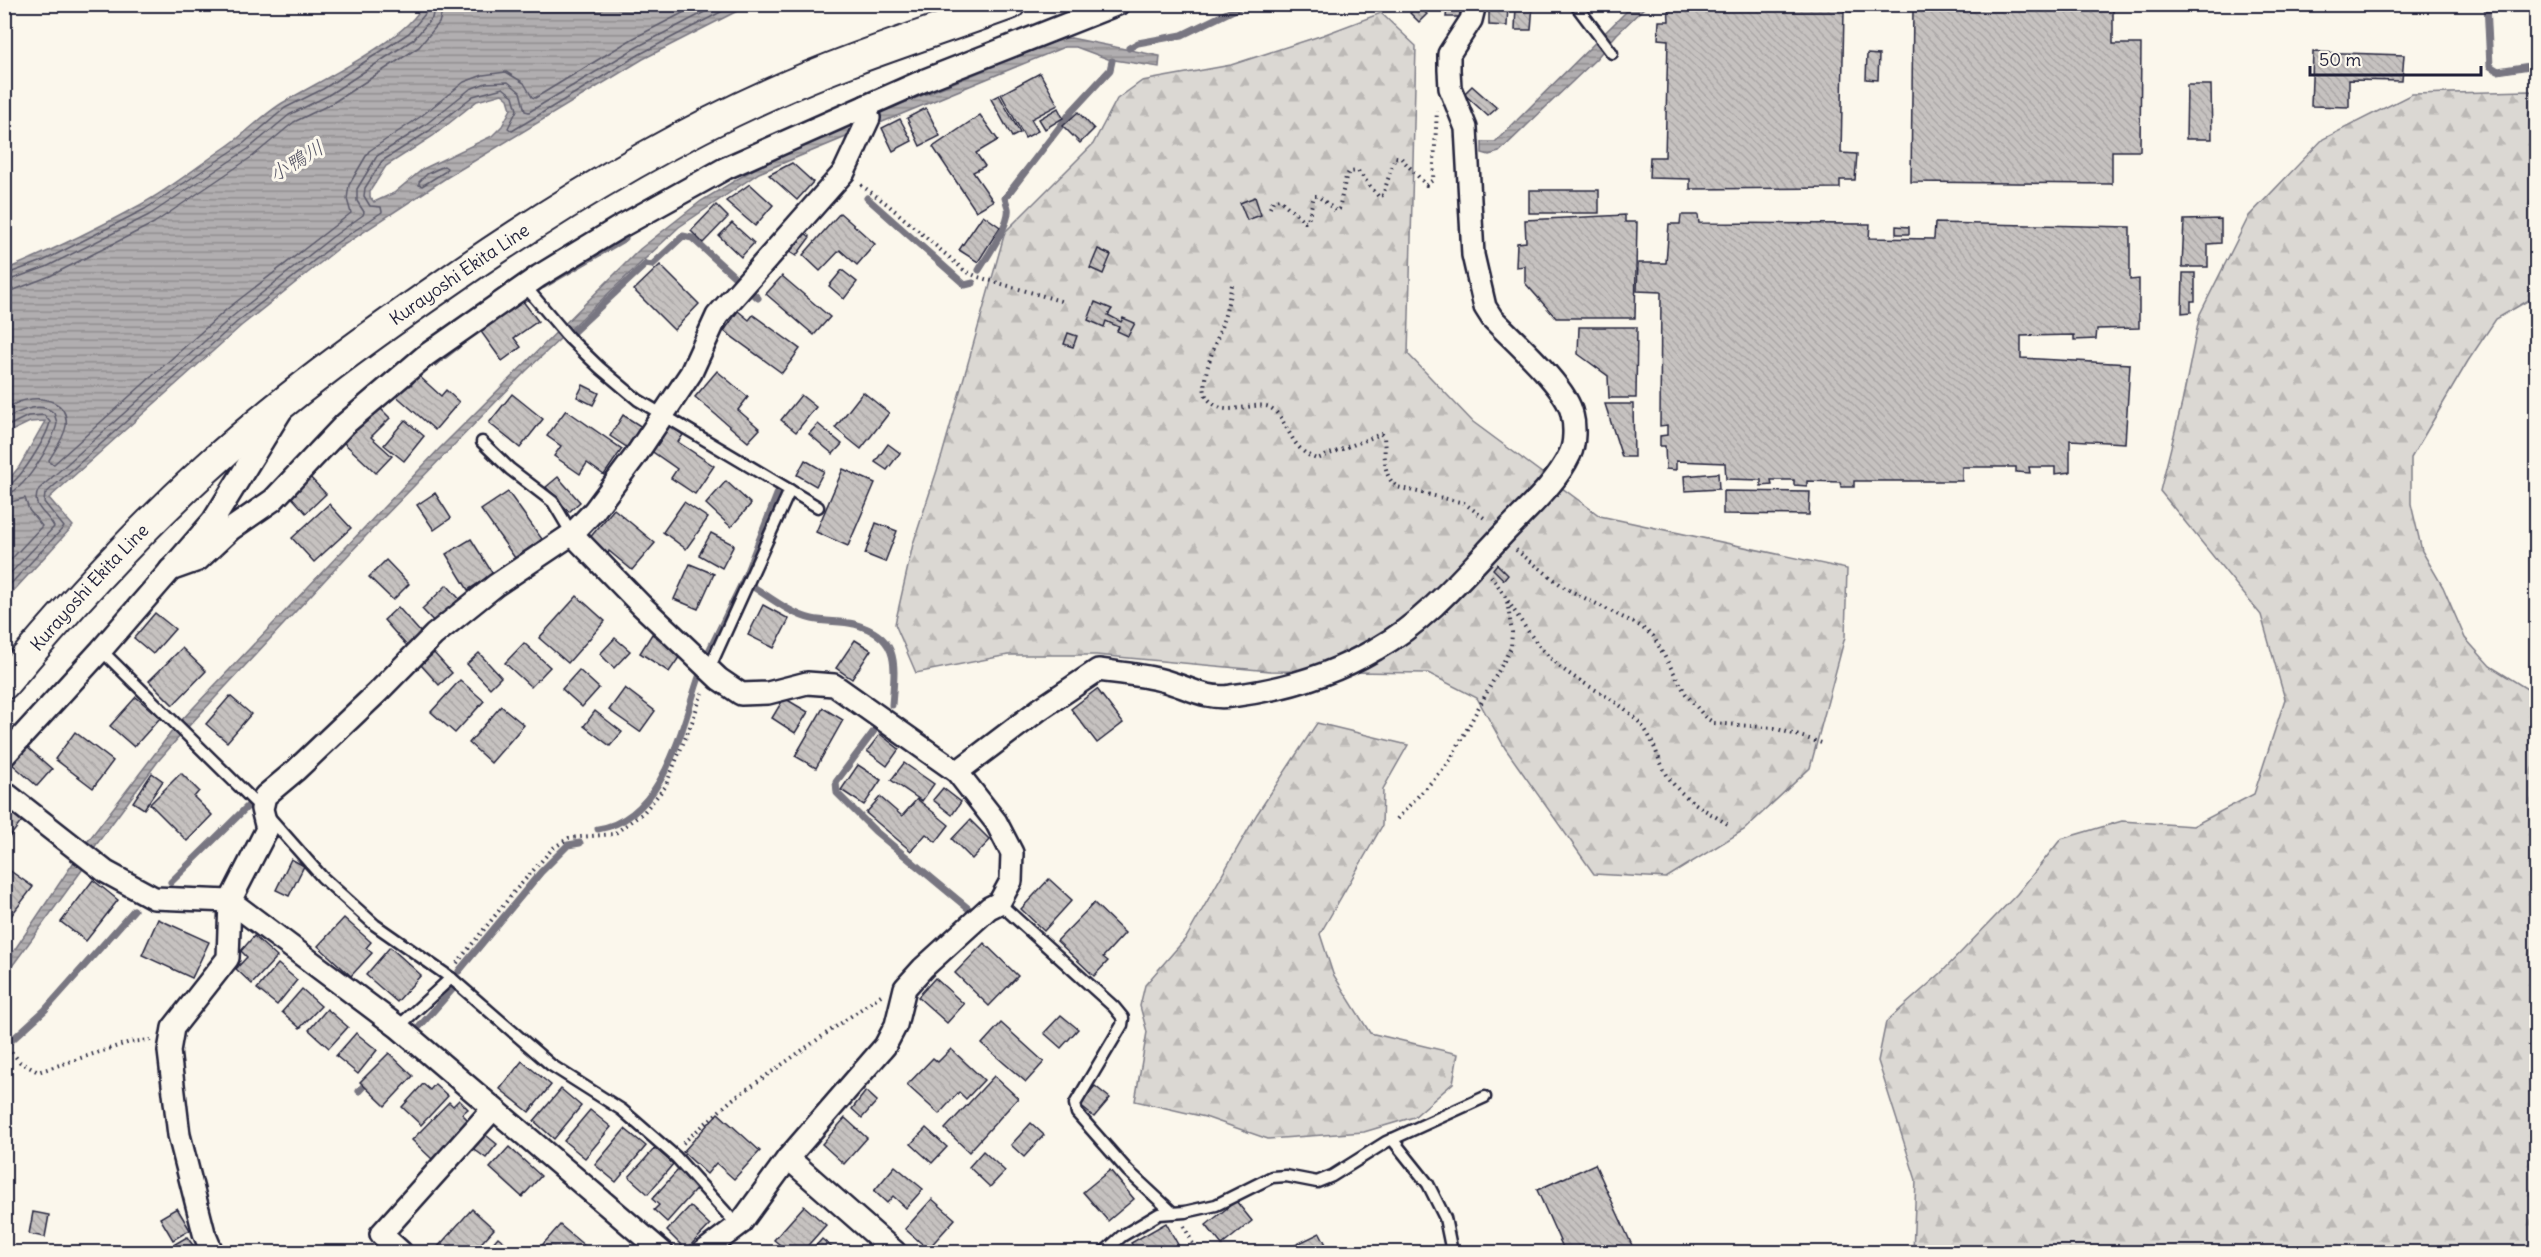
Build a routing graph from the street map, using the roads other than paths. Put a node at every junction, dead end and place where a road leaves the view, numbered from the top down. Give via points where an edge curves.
1 (1010, 4) edge
2 (1118, 4) edge
3 (1475, 4) edge
4 (1575, 4) edge
5 (1612, 53) dead end
6 (866, 106) junction
7 (530, 292) dead end
8 (285, 402) junction
9 (664, 415) junction
10 (482, 442) dead end
11 (790, 490) junction
12 (818, 507) dead end
13 (572, 534) junction
14 (170, 570) junction
15 (102, 650) junction
16 (709, 669) junction
17 (4, 684) edge
18 (4, 756) edge
19 (957, 772) junction
20 (4, 792) edge
21 (262, 809) junction
22 (230, 901) junction
23 (999, 903) junction
24 (449, 976) junction
25 (398, 1027) junction
26 (1485, 1097) dead end
27 (493, 1109) junction
28 (1392, 1139) junction
29 (788, 1158) junction
30 (1175, 1213) junction
31 (738, 1226) junction
32 (212, 1252) edge
33 (401, 1252) edge
34 (662, 1252) edge
35 (703, 1252) edge
36 (895, 1252) edge
37 (1104, 1252) edge
38 (1452, 1252) edge

1 - 8 main road, Kurayoshi Ekita Line via 774,92 664,146 503,243
2 - 6 street
3 - 19 street via 1471,20 1449,54 1450,88 1466,128 1473,255 1491,318 1567,400 1574,433 1571,453 1545,490 1481,560 1430,610 1377,649 1336,669 1274,689 1227,697 1202,695 1162,680 1098,670
4 - 5 lane
6 - 9 street via 869,118 844,172 717,316 692,374
6 - 14 street via 726,168 539,276 426,356 345,424 273,500 231,529 198,560
7 - 9 lane via 600,368 638,400
8 - 14 street via 213,521
8 - 17 main road, Kurayoshi Ekita Line via 209,466 136,536
9 - 11 lane
9 - 13 street via 594,511
10 - 13 lane via 553,502
11 - 12 lane
11 - 16 lane
13 - 16 street
13 - 21 street via 496,585 434,635 265,796
14 - 15 street
15 - 18 street
15 - 21 lane
16 - 19 street via 741,694 768,693 807,683 834,685
19 - 23 street via 996,822 1012,853 1011,881
20 - 22 street via 106,872 154,898
21 - 22 street via 267,829
21 - 24 lane via 322,877 375,925
22 - 25 street
22 - 32 street via 228,958 173,1028 169,1051 178,1135
23 - 29 street via 905,988 896,1025 885,1046
23 - 30 lane via 1123,1018 1075,1104 1077,1113 1128,1171
24 - 25 lane
24 - 31 lane via 551,1065 622,1110 671,1153
25 - 27 street
26 - 28 lane
27 - 33 street via 381,1234
27 - 34 street
28 - 30 lane via 1317,1182 1272,1177 1216,1205
28 - 38 lane via 1428,1184 1445,1218
29 - 31 street
29 - 36 street
30 - 37 lane via 1159,1214
31 - 35 street

